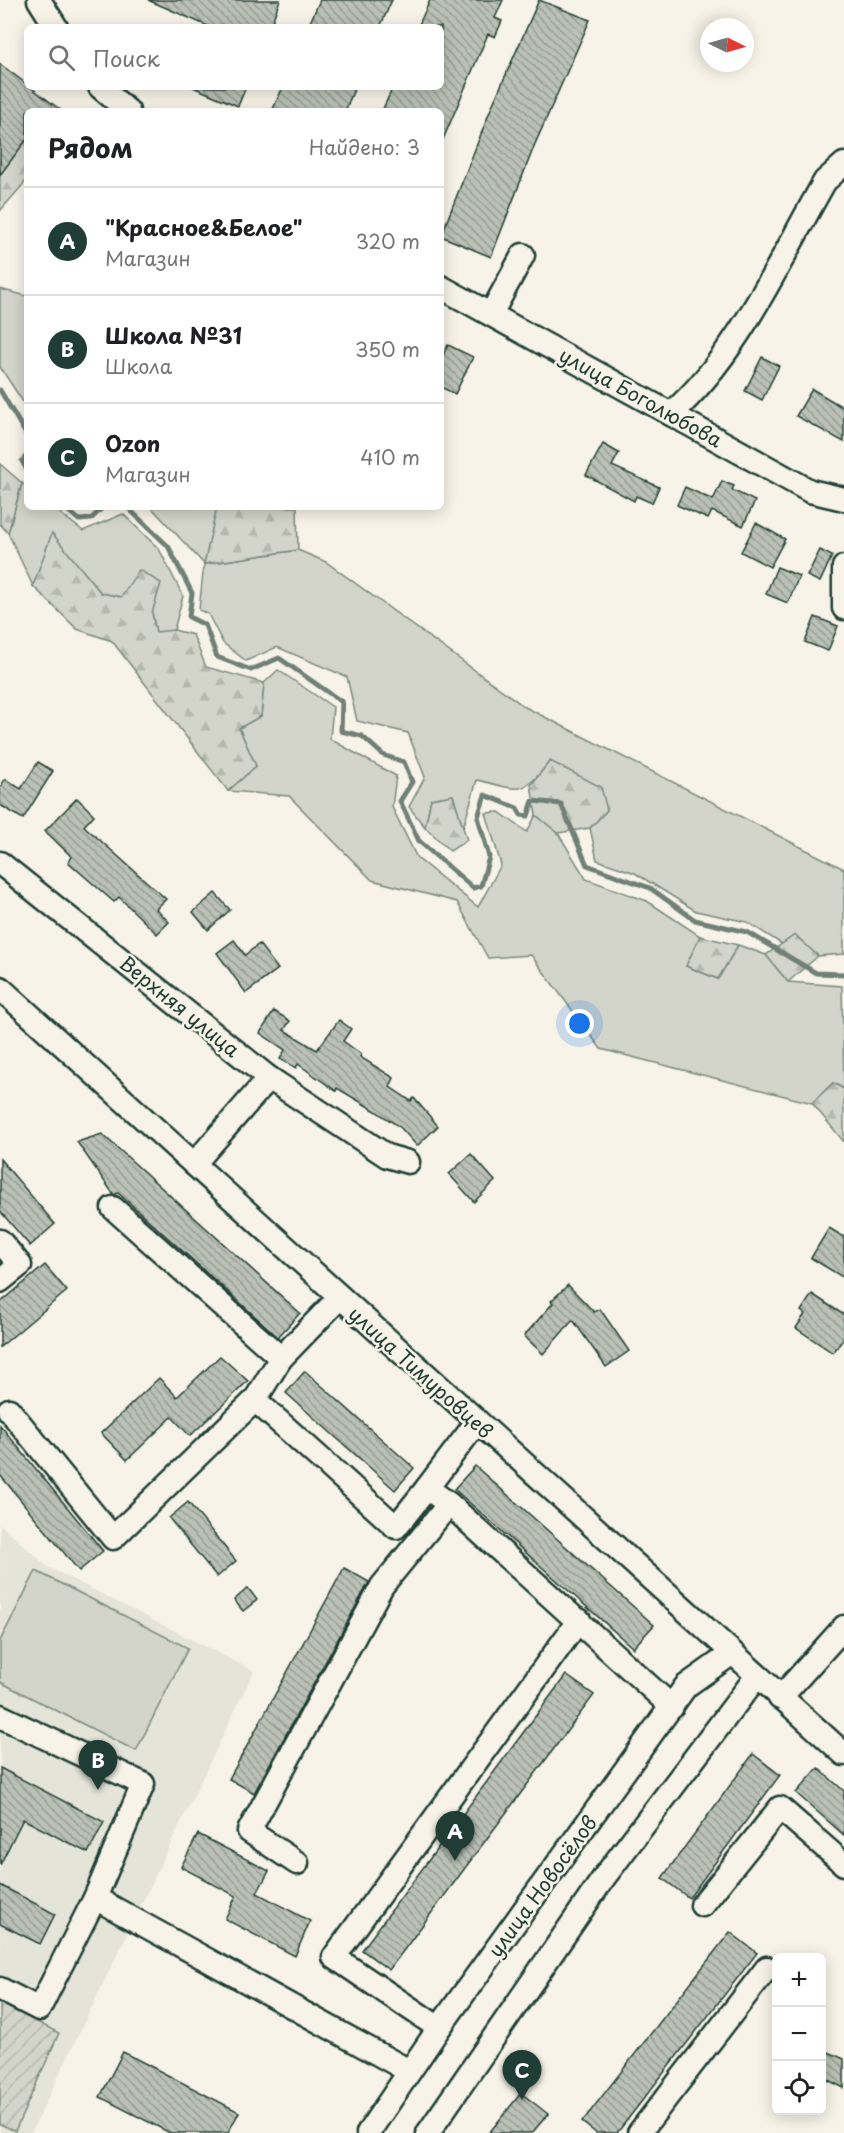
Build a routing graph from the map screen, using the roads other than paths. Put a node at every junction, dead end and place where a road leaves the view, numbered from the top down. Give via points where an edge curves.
1 (39, 0) edge
2 (55, 24) edge
3 (104, 90) edge
4 (124, 108) edge
5 (844, 164) edge
6 (523, 255) dead end
7 (444, 289) edge
8 (491, 314) junction
9 (671, 414) junction
10 (844, 499) edge
11 (844, 567) edge
12 (844, 608) edge
13 (0, 863) edge
14 (0, 988) edge
15 (269, 1078) junction
16 (408, 1162) dead end
17 (194, 1164) junction
18 (113, 1208) dead end
19 (0, 1241) edge
20 (0, 1281) edge
21 (340, 1298) junction
22 (281, 1358) junction
23 (255, 1400) junction
24 (9, 1410) dead end
25 (477, 1422) junction
26 (426, 1488) junction
27 (449, 1504) junction
28 (579, 1620) junction
29 (844, 1627) edge
30 (731, 1654) junction
31 (757, 1676) junction
32 (780, 1698) junction
33 (672, 1707) junction
34 (0, 1716) edge
35 (844, 1754) edge
36 (297, 1863) dead end
37 (844, 1864) edge
38 (95, 1898) junction
39 (702, 1905) dead end
40 (767, 1968) dead end
41 (0, 1989) edge
42 (439, 2028) junction
43 (409, 2071) junction
44 (368, 2133) edge
45 (428, 2133) edge
46 (639, 2133) edge

1 - 2 street
3 - 4 street
5 - 9 street via 825,181 727,354 698,391
6 - 8 street
7 - 8 street, улица Боголюбова
8 - 9 street, улица Боголюбова
9 - 10 street, улица Боголюбова via 810,491
11 - 12 street
13 - 15 street, Верхняя улица
14 - 17 street, улица Тимуровцев
15 - 16 street, Верхняя улица via 387,1156
15 - 17 street
17 - 21 street, улица Тимуровцев
18 - 22 street
19 - 20 street via 20,1265
21 - 22 street
21 - 25 street, улица Тимуровцев
22 - 23 street
23 - 24 street via 113,1538
23 - 26 street via 396,1527
25 - 26 street
25 - 30 street, улица Тимуровцев
26 - 27 street
27 - 28 street
27 - 36 street via 382,1586 249,1831
28 - 33 street
28 - 42 street via 334,1958
29 - 32 street
30 - 31 street, улица Тимуровцев
30 - 33 street, улица Новосёлов via 686,1686
31 - 32 street, улица Тимуровцев
31 - 45 street via 605,1876
32 - 35 street, улица Тимуровцев
33 - 42 street, улица Новосёлов
34 - 38 street via 143,1784
37 - 39 street via 780,1808
38 - 41 street via 39,2009
38 - 43 street
40 - 46 street
42 - 43 street, улица Новосёлов
43 - 44 street, улица Новосёлов

